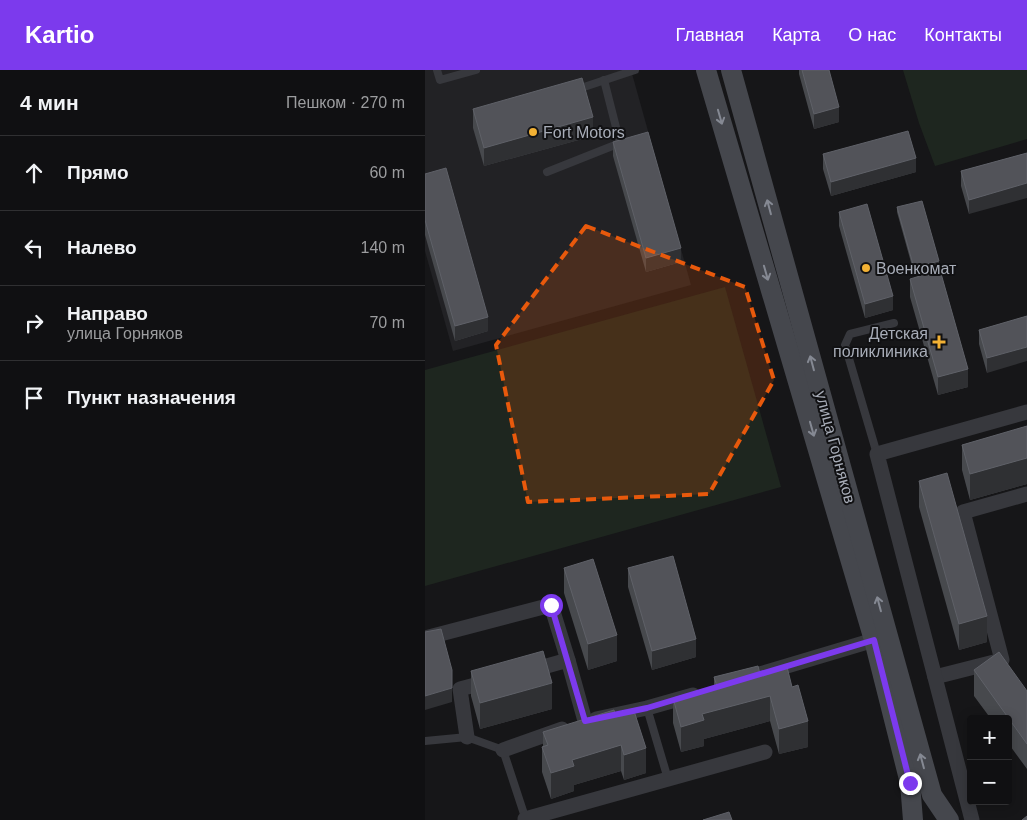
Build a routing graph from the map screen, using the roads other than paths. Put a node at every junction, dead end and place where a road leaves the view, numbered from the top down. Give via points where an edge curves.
1 (437, 70) edge
2 (476, 70) edge
3 (635, 70) edge
4 (706, 70) edge
5 (731, 70) edge
6 (604, 80) junction
7 (568, 92) edge
8 (547, 172) dead end
9 (894, 323) dead end
10 (1027, 412) edge
11 (877, 454) junction
12 (1027, 494) edge
13 (425, 638) edge
14 (874, 640) junction
15 (568, 660) junction
16 (935, 677) junction
17 (741, 680) edge
18 (703, 691) edge
19 (647, 708) junction
20 (585, 721) junction
21 (467, 736) junction
22 (425, 741) edge
23 (503, 750) junction
24 (765, 752) dead end
25 (668, 779) junction
26 (525, 820) edge
27 (913, 820) edge
28 (949, 820) edge
29 (972, 820) edge

1 - 2 lane via 440,80
3 - 6 lane
4 -> 14 street, улица Горняков
28 -> 5 street, улица Горняков via 932,795
6 - 7 lane
6 - 8 lane via 620,143
9 - 11 lane via 850,334 845,345
10 - 11 street
11 - 16 street
12 - 16 street via 963,512 1002,660
13 - 15 street via 551,605
14 - 17 street
14 - 27 street, улица Горняков via 910,783
15 - 20 street
15 - 21 street via 460,690
16 - 29 street
18 - 19 street
19 - 20 street
19 - 25 lane
20 - 23 street
21 - 22 lane
21 - 23 lane
23 - 26 lane
24 - 25 street
25 - 26 street

